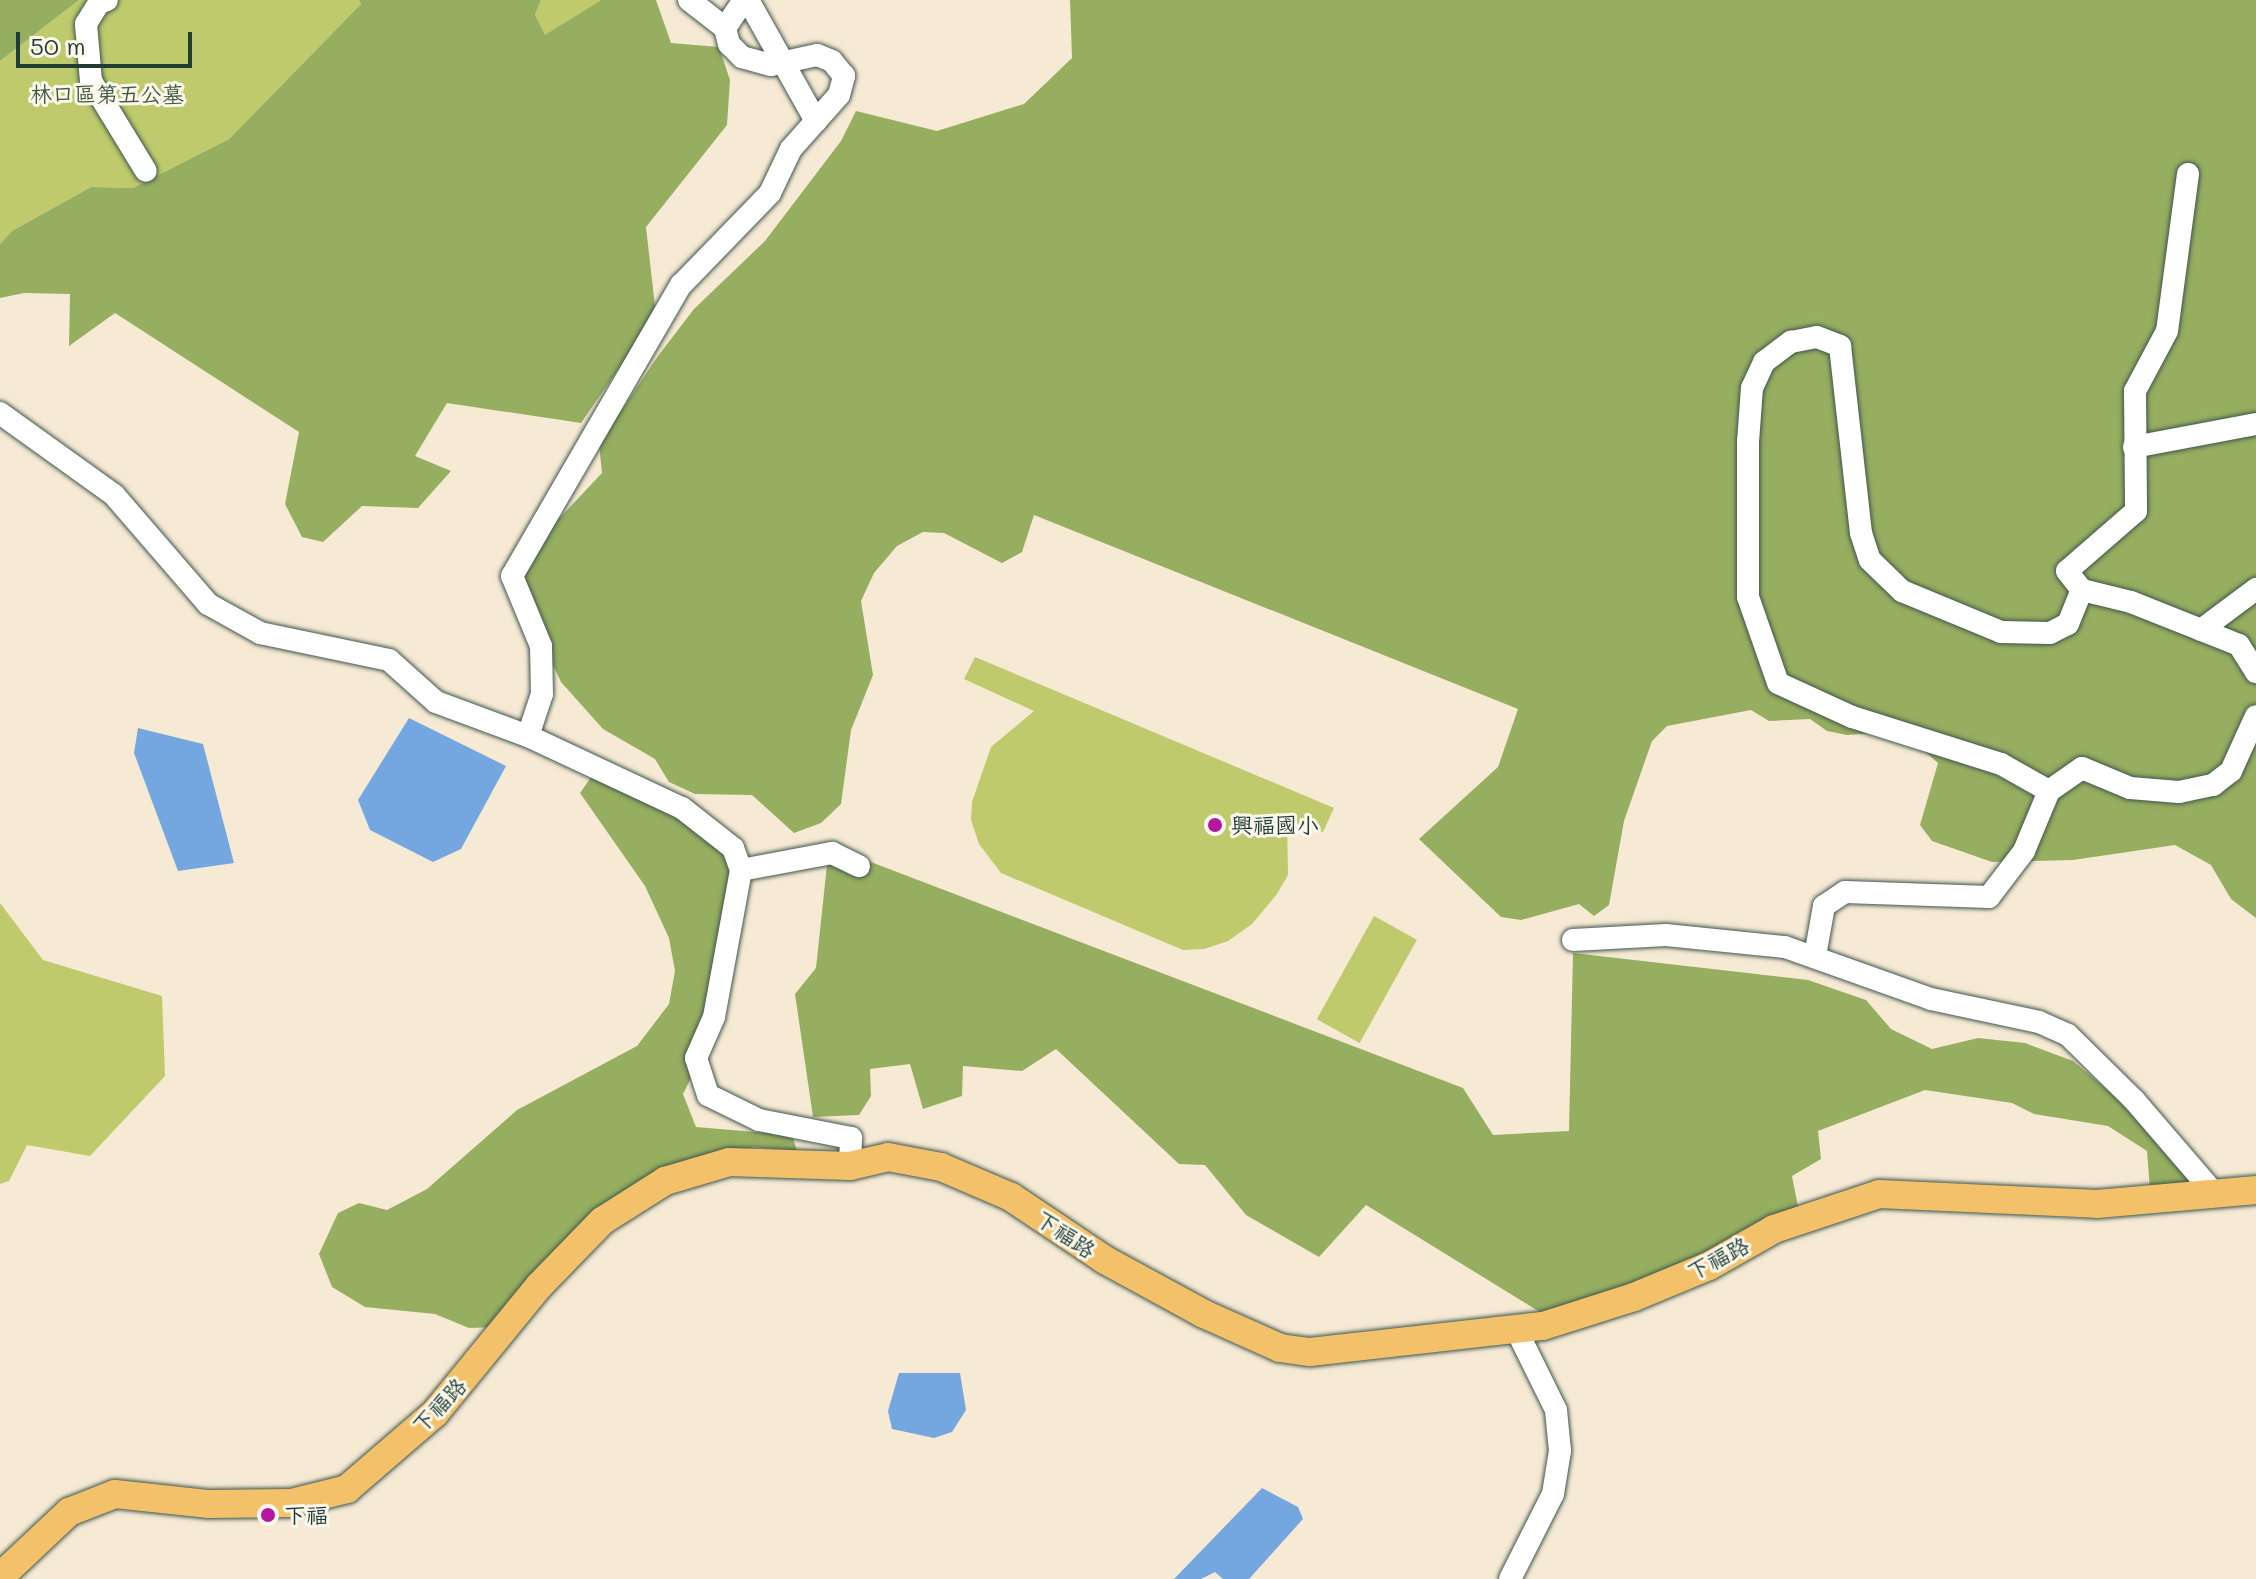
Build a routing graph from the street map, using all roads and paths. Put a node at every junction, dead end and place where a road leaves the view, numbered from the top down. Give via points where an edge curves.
1 (107, 0) edge
2 (689, 0) edge
3 (746, 0) edge
4 (725, 28) junction
5 (785, 62) junction
6 (816, 121) junction
7 (146, 171) dead end
8 (2188, 174) dead end
9 (0, 413) edge
10 (2256, 424) edge
11 (2134, 447) junction
12 (2256, 589) edge
13 (2082, 590) junction
14 (2201, 630) junction
15 (2256, 672) edge
16 (2256, 716) edge
17 (528, 736) junction
18 (2049, 791) junction
19 (859, 866) dead end
20 (741, 870) junction
21 (1573, 940) dead end
22 (1815, 956) junction
23 (850, 1166) junction
24 (2256, 1190) edge
25 (2213, 1192) junction
26 (1517, 1331) junction
27 (0, 1577) edge
28 (1510, 1579) edge

1 - 7 street via 99,3 86,24 91,81
2 - 4 street
3 - 4 street
3 - 5 street
4 - 5 street via 729,44 742,57 771,65
5 - 6 street
5 - 6 street via 817,55 832,61 844,76 839,95
6 - 17 street via 791,149 770,193 681,285 512,576 541,646 542,694
8 - 11 street via 2167,331 2135,391
9 - 17 street via 114,495 208,604 260,633 389,660 436,702
10 - 11 street
11 - 13 street via 2136,511 2067,571
12 - 14 street
13 - 14 street via 2131,602
13 - 18 street via 2068,624 2050,633 2001,632 1902,591 1870,560 1861,533 1840,346 1817,337 1791,342 1764,362 1752,388 1748,442 1748,597 1778,683 1852,717 2001,764
14 - 15 street via 2239,645
16 - 18 street via 2231,771 2213,785 2179,792 2130,788 2082,768
17 - 20 street via 682,808 733,848
18 - 22 street via 2024,851 1989,897 1845,892 1824,906
19 - 20 street via 832,853
20 - 23 street via 714,1017 696,1058 708,1095 759,1120 851,1138
21 - 22 street via 1666,935 1785,947
22 - 25 street via 1931,999 2039,1022 2068,1035 2134,1100
23 - 26 main road, 下福路 via 888,1157 975,1179 1146,1284 1280,1348 1359,1349
23 - 27 main road, 下福路 via 729,1162 665,1181 602,1221 539,1286 435,1413 347,1489 291,1503 209,1504 115,1494 69,1512
24 - 25 main road, 下福路
25 - 26 main road, 下福路 via 2037,1205 1879,1194 1774,1229 1709,1266 1634,1297
26 - 28 street via 1556,1410 1560,1451 1553,1494

